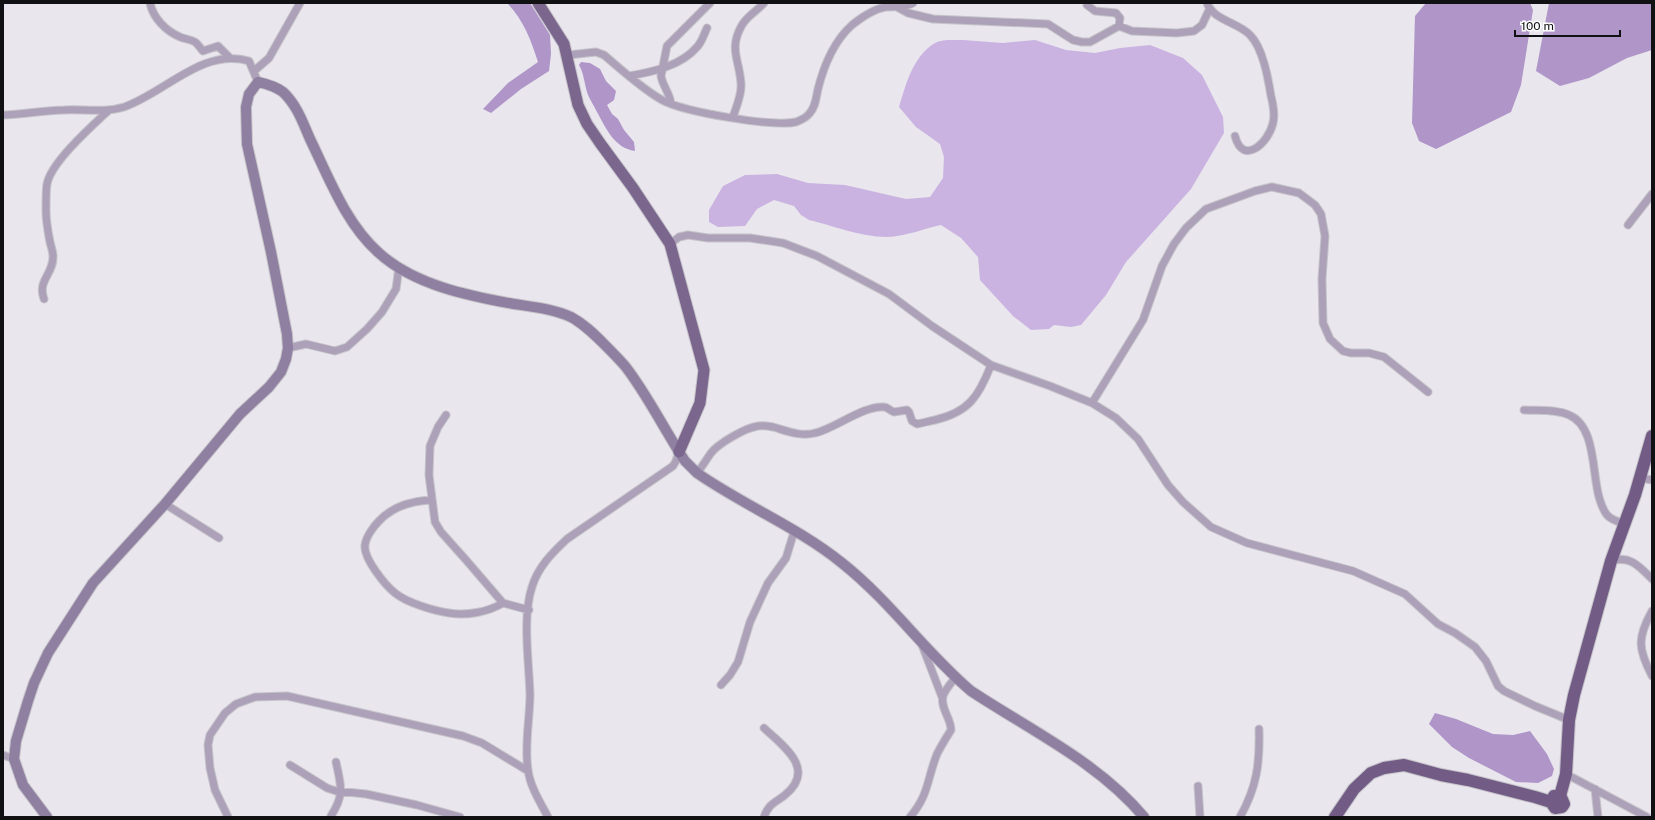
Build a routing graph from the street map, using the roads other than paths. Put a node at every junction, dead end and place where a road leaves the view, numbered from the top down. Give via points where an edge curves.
1 (150, 3) edge
2 (300, 3) edge
3 (538, 3) edge
4 (710, 3) edge
5 (764, 3) edge
6 (913, 3) edge
7 (1088, 3) edge
8 (1208, 6) edge
9 (896, 7) junction
10 (1119, 26) junction
11 (707, 28) dead end
12 (568, 55) junction
13 (230, 57) junction
14 (662, 68) junction
15 (254, 71) junction
16 (629, 76) junction
17 (258, 82) junction
18 (671, 104) junction
19 (109, 110) junction
20 (3, 115) edge
21 (733, 117) junction
22 (1236, 136) dead end
23 (1652, 194) edge
24 (1628, 225) dead end
25 (670, 244) junction
26 (399, 267) junction
27 (44, 299) dead end
28 (288, 348) junction
29 (991, 365) junction
30 (1428, 392) dead end
31 (1092, 403) junction
32 (1524, 410) dead end
33 (446, 415) dead end
34 (1652, 436) edge
35 (679, 452) junction
36 (697, 473) junction
37 (1640, 478) junction
38 (1652, 480) edge
39 (431, 500) junction
40 (165, 504) junction
41 (1624, 524) junction
42 (794, 532) junction
43 (219, 538) dead end
44 (1611, 561) junction
45 (1652, 579) edge
46 (503, 603) junction
47 (529, 610) junction
48 (1652, 611) edge
49 (921, 642) junction
50 (1652, 676) edge
51 (955, 678) junction
52 (720, 685) dead end
53 (942, 697) junction
54 (1569, 720) junction
55 (764, 728) dead end
56 (1259, 729) dead end
57 (3, 755) edge
58 (14, 758) junction
59 (336, 762) dead end
60 (290, 765) dead end
61 (528, 771) junction
62 (1566, 774) junction
63 (1198, 786) dead end
64 (1595, 789) junction
65 (342, 792) junction
66 (1557, 806) edge
67 (331, 816) dead end
68 (47, 817) edge
69 (228, 817) edge
70 (460, 817) edge
71 (548, 817) edge
72 (764, 817) edge
73 (910, 817) edge
74 (1144, 817) edge
75 (1200, 817) edge
76 (1240, 817) edge
77 (1336, 817) edge
78 (1598, 817) edge
79 (1647, 817) edge

1 - 13 street via 165,28 181,38 193,41 203,51 218,46
2 - 15 street via 269,58
3 - 12 main road via 564,44
4 - 14 street via 667,46
5 - 21 street via 742,24 735,45 741,87
6 - 9 street
7 - 10 street via 1087,5 1095,11 1116,13 1120,18
8 - 10 street via 1202,25 1194,31 1132,31
8 - 22 street via 1250,35 1260,53 1271,96 1274,122 1265,142 1253,150 1241,149
9 - 10 street via 933,19 1048,24 1073,40 1082,42 1090,42
9 - 21 street via 887,7 863,16 840,38 826,61 813,108 805,118 786,123
11 - 14 street via 701,42 690,54
12 - 16 street via 604,55
12 - 25 main road via 576,98 587,124
13 - 15 street via 249,60
13 - 19 street via 201,65 140,100
14 - 16 street
14 - 18 street via 662,81 670,95
15 - 17 street
16 - 18 street via 647,91
17 - 26 main road via 271,84 290,100 351,220 380,255
17 - 28 main road via 249,94 246,107 247,144 271,252
18 - 21 street
19 - 20 street via 63,110
19 - 27 street via 69,150 56,166 47,184 46,212 53,255 52,266 43,282
23 - 24 street
25 - 29 street via 679,237 688,235 708,238 750,238 783,244 817,256 889,294
25 - 35 main road via 704,370 700,403
26 - 28 street via 396,288 382,312 347,347 335,351 306,344
26 - 35 main road via 442,287 474,297 552,311 585,326 625,366
28 - 40 main road via 281,372 240,414
29 - 31 street
29 - 36 street via 974,399 954,414 917,424 912,421 907,410 894,412 880,407 845,419 823,431 804,435 764,425 757,426 720,444 711,452
30 - 31 street via 1384,357 1370,352 1343,351 1330,339 1323,323 1322,279 1325,236 1321,214 1315,204 1299,193 1272,187 1256,190 1206,209 1186,228 1162,266 1143,320
31 - 54 street via 1128,427 1168,485 1211,527 1247,543 1353,571 1405,594 1438,624 1475,647 1486,661 1498,686 1504,691
32 - 41 street via 1557,412 1581,422 1590,442 1595,485 1601,505 1609,517
33 - 39 street via 430,446
34 - 37 highway
35 - 36 main road
35 - 47 street via 673,466 552,552 536,577 531,590
36 - 42 main road
37 - 38 street
37 - 41 highway
39 - 46 street via 433,517 441,532
39 - 46 street via 418,500 402,505 383,517 375,526 364,547 374,569 395,594 438,610 450,613 475,613
40 - 43 street
40 - 58 main road via 93,583 59,634 34,683 16,741
41 - 44 highway
42 - 49 main road via 854,573
42 - 52 street via 786,558 768,583 750,622 736,665
44 - 45 street via 1631,561
44 - 54 highway
46 - 47 street
47 - 61 street
48 - 50 street via 1642,630 1641,646
49 - 51 main road
49 - 53 street
51 - 53 street
51 - 74 main road via 1006,715 1093,769 1129,799
53 - 73 street via 951,730 937,755 927,790
54 - 62 highway
55 - 72 street via 793,756 798,768 795,784 785,796 771,804
56 - 76 street via 1257,775
57 - 58 street
58 - 68 main road via 24,785
59 - 65 street
60 - 65 street via 327,788
61 - 69 street via 482,743 463,736 287,696 255,697 236,704 225,713 210,735 210,768 215,790
61 - 71 street via 537,797
62 - 64 street
62 - 66 highway
63 - 75 street
64 - 78 street
64 - 79 street
65 - 67 street
65 - 70 street via 366,794
66 - 77 highway via 1468,780 1404,765 1371,773 1354,789

